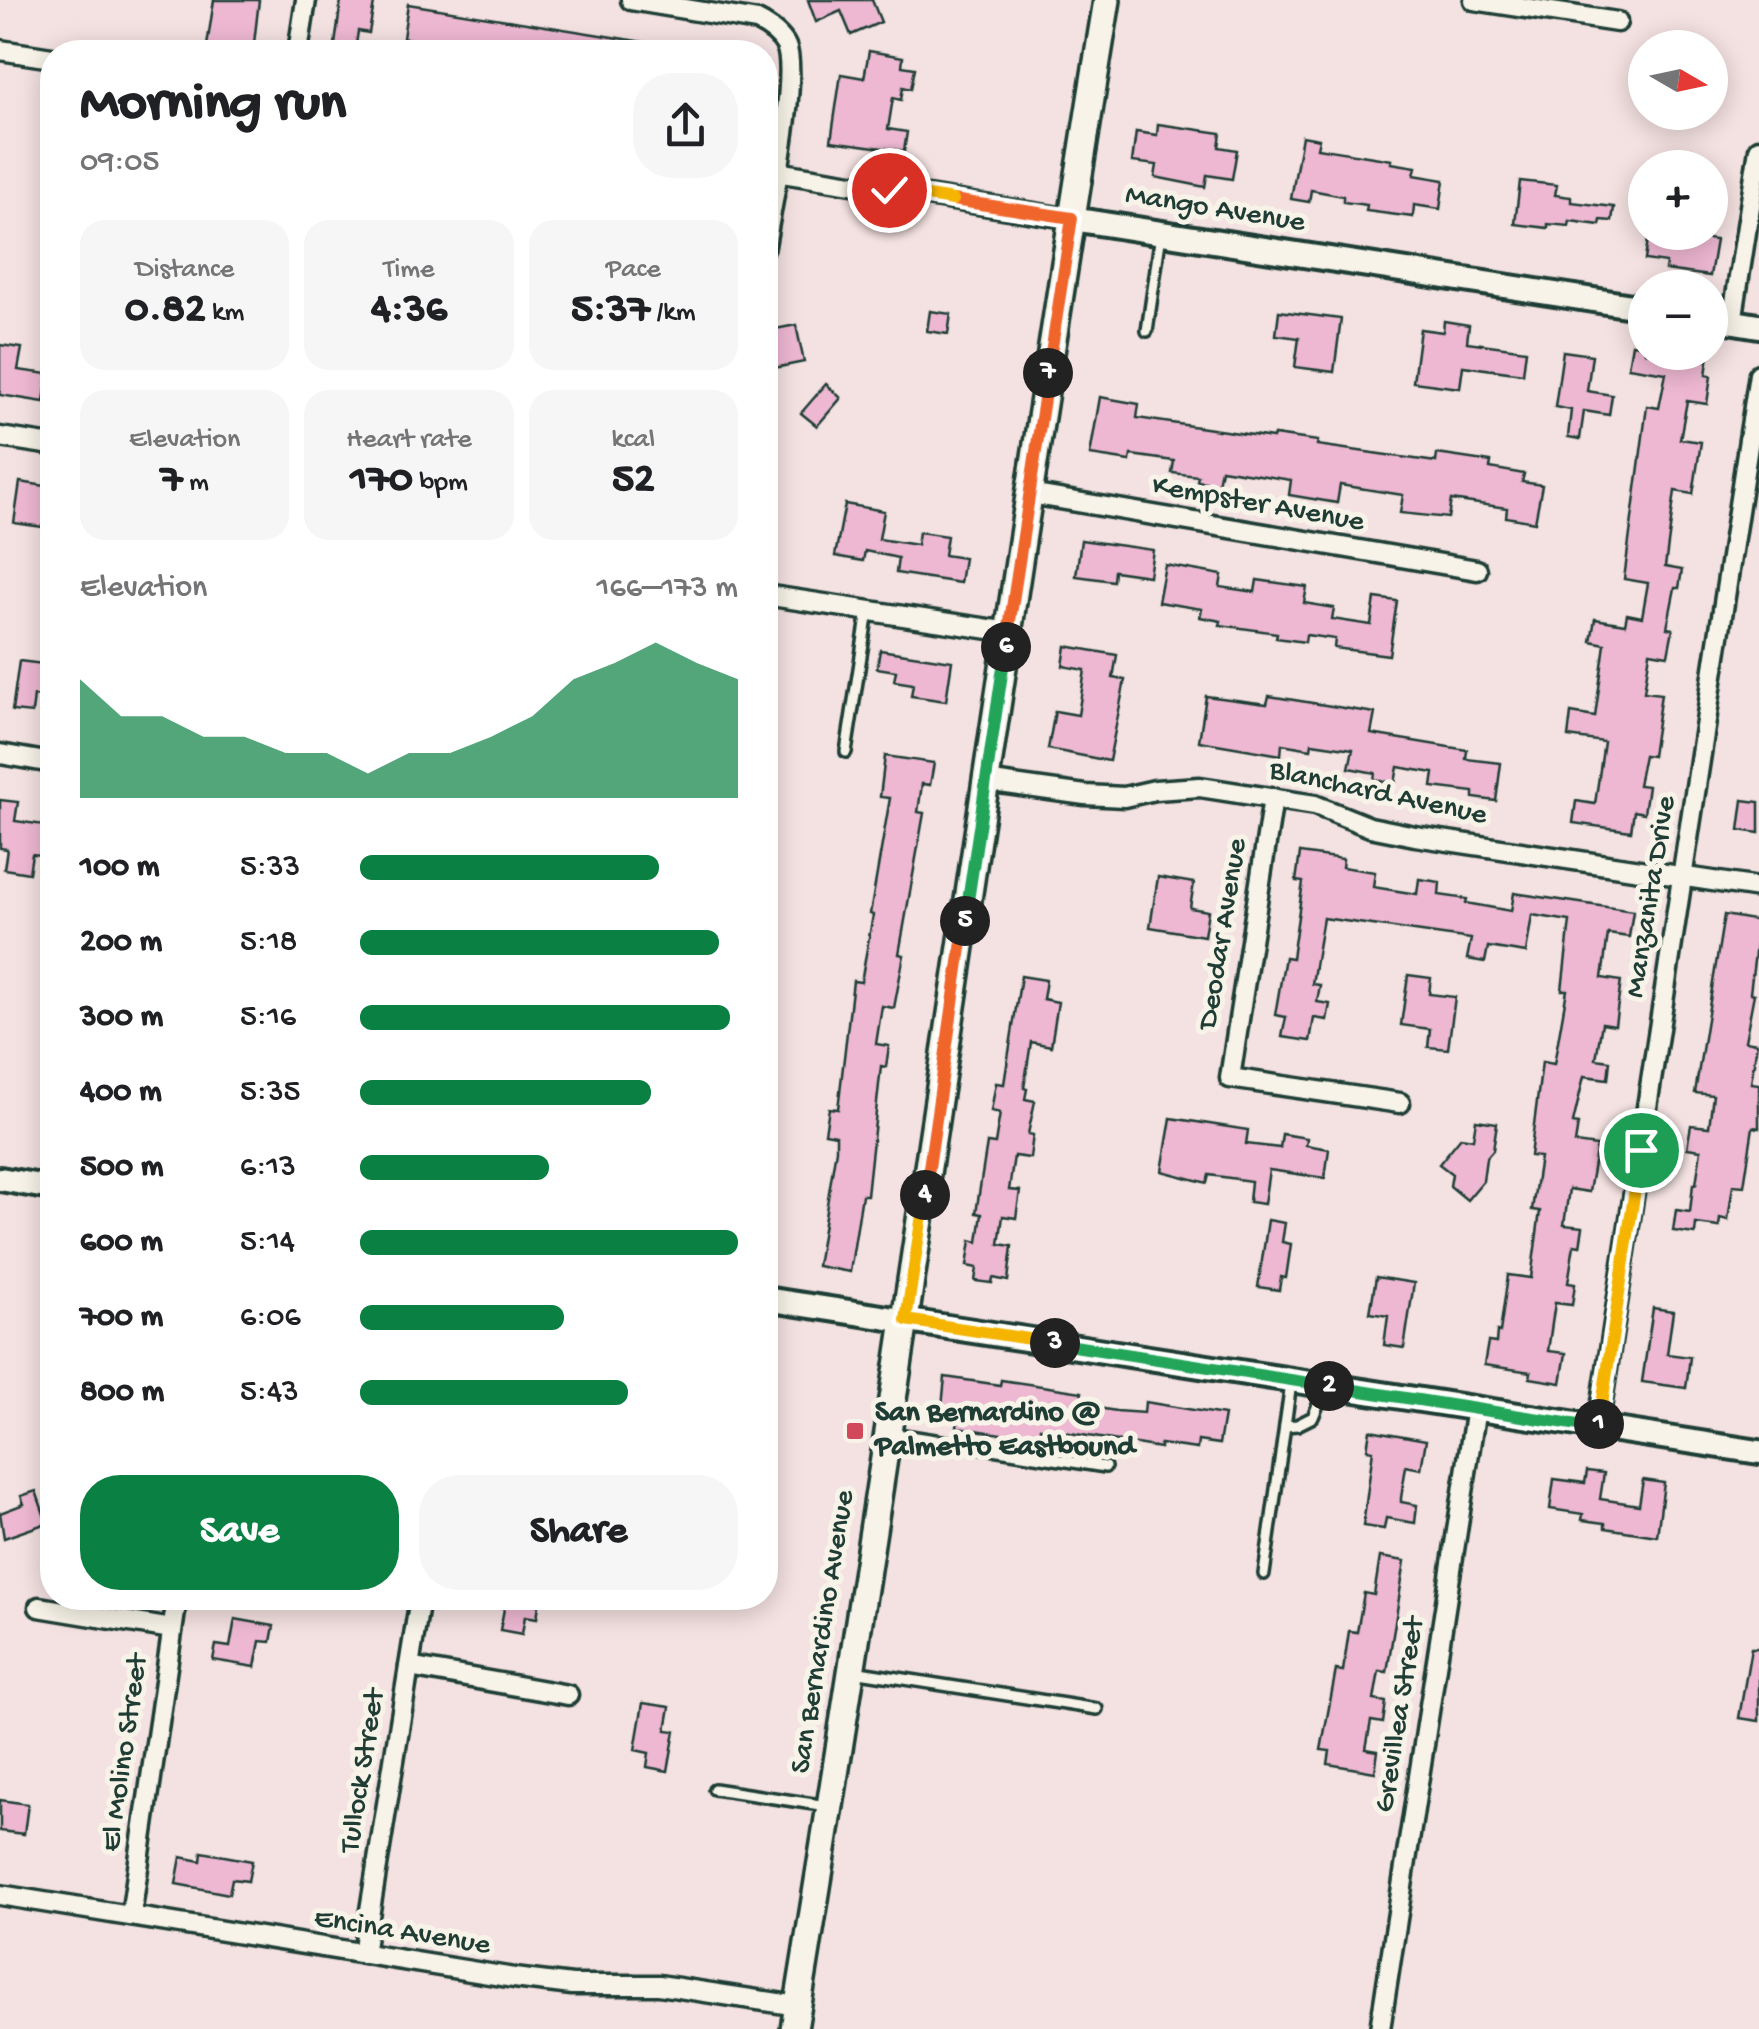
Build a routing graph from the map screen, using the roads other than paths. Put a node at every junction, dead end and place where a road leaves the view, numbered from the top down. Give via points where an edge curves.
1 (306, 0) edge
2 (631, 0) edge
3 (1107, 0) edge
4 (1474, 0) edge
5 (1618, 22) dead end
6 (300, 40) edge
7 (0, 50) edge
8 (40, 56) edge
9 (1759, 149) edge
10 (778, 159) edge
11 (778, 172) edge
12 (1072, 218) junction
13 (1161, 232) junction
14 (1728, 288) edge
15 (1628, 305) edge
16 (1728, 321) edge
17 (1759, 326) edge
18 (1147, 331) dead end
19 (1759, 374) edge
20 (0, 437) edge
21 (40, 443) edge
22 (1030, 494) junction
23 (1477, 570) dead end
24 (778, 597) edge
25 (868, 611) junction
26 (1009, 632) junction
27 (846, 752) dead end
28 (0, 754) edge
29 (40, 761) edge
30 (986, 781) junction
31 (1273, 798) junction
32 (1684, 876) junction
33 (1759, 888) edge
34 (1400, 1103) dead end
35 (0, 1179) edge
36 (40, 1186) edge
37 (778, 1300) edge
38 (906, 1320) junction
39 (1292, 1380) junction
40 (1326, 1385) junction
41 (1476, 1408) junction
42 (1285, 1426) junction
43 (1598, 1428) junction
44 (888, 1433) junction
45 (1759, 1452) edge
46 (1106, 1467) dead end
47 (1264, 1574) dead end
48 (58, 1610) edge
49 (175, 1610) edge
50 (418, 1610) edge
51 (172, 1628) junction
52 (409, 1667) junction
53 (851, 1670) junction
54 (568, 1695) dead end
55 (1097, 1709) dead end
56 (714, 1789) dead end
57 (830, 1807) junction
58 (0, 1895) edge
59 (130, 1916) junction
60 (363, 1954) junction
61 (796, 2018) edge
62 (1380, 2029) edge

1 - 6 street
2 - 10 street via 756,20 781,38 790,81
3 - 12 main road, San Bernardino Avenue
4 - 5 street
7 - 8 street
9 - 14 street
11 - 12 street, Mango Avenue
12 - 13 street, Mango Avenue
12 - 22 main road, San Bernardino Avenue
13 - 15 street, Mango Avenue
13 - 18 lane
16 - 17 street
19 - 32 street, Manzanita Drive
20 - 21 street
22 - 23 street, Kempster Avenue
22 - 26 main road, San Bernardino Avenue
24 - 25 street
25 - 26 street
25 - 27 lane
26 - 30 main road, San Bernardino Avenue
28 - 29 street
30 - 31 street, Blanchard Avenue via 1084,796 1200,787
30 - 38 main road, San Bernardino Avenue
31 - 32 street, Blanchard Avenue via 1415,836
31 - 34 street, Deodar Avenue via 1230,1078
32 - 33 street, Blanchard Avenue
32 - 43 street, Manzanita Drive
35 - 36 street
37 - 38 street
38 - 39 street
38 - 44 main road, San Bernardino Avenue
39 - 40 street
39 - 42 lane
40 - 41 street
40 - 42 lane via 1314,1417
41 - 43 street
41 - 62 street, Grevillea Street
42 - 47 lane
43 - 45 street
44 - 46 lane
44 - 53 main road, San Bernardino Avenue
48 - 51 street
49 - 51 street, El Molino Street
50 - 52 street, Tullock Street
51 - 59 street, El Molino Street
52 - 54 street
52 - 60 street, Tullock Street
53 - 55 lane
53 - 57 main road, San Bernardino Avenue
56 - 57 lane
57 - 61 main road, San Bernardino Avenue
58 - 59 street, Encina Avenue
59 - 60 street, Encina Avenue
60 - 61 street, Encina Avenue via 572,1985 659,1985

